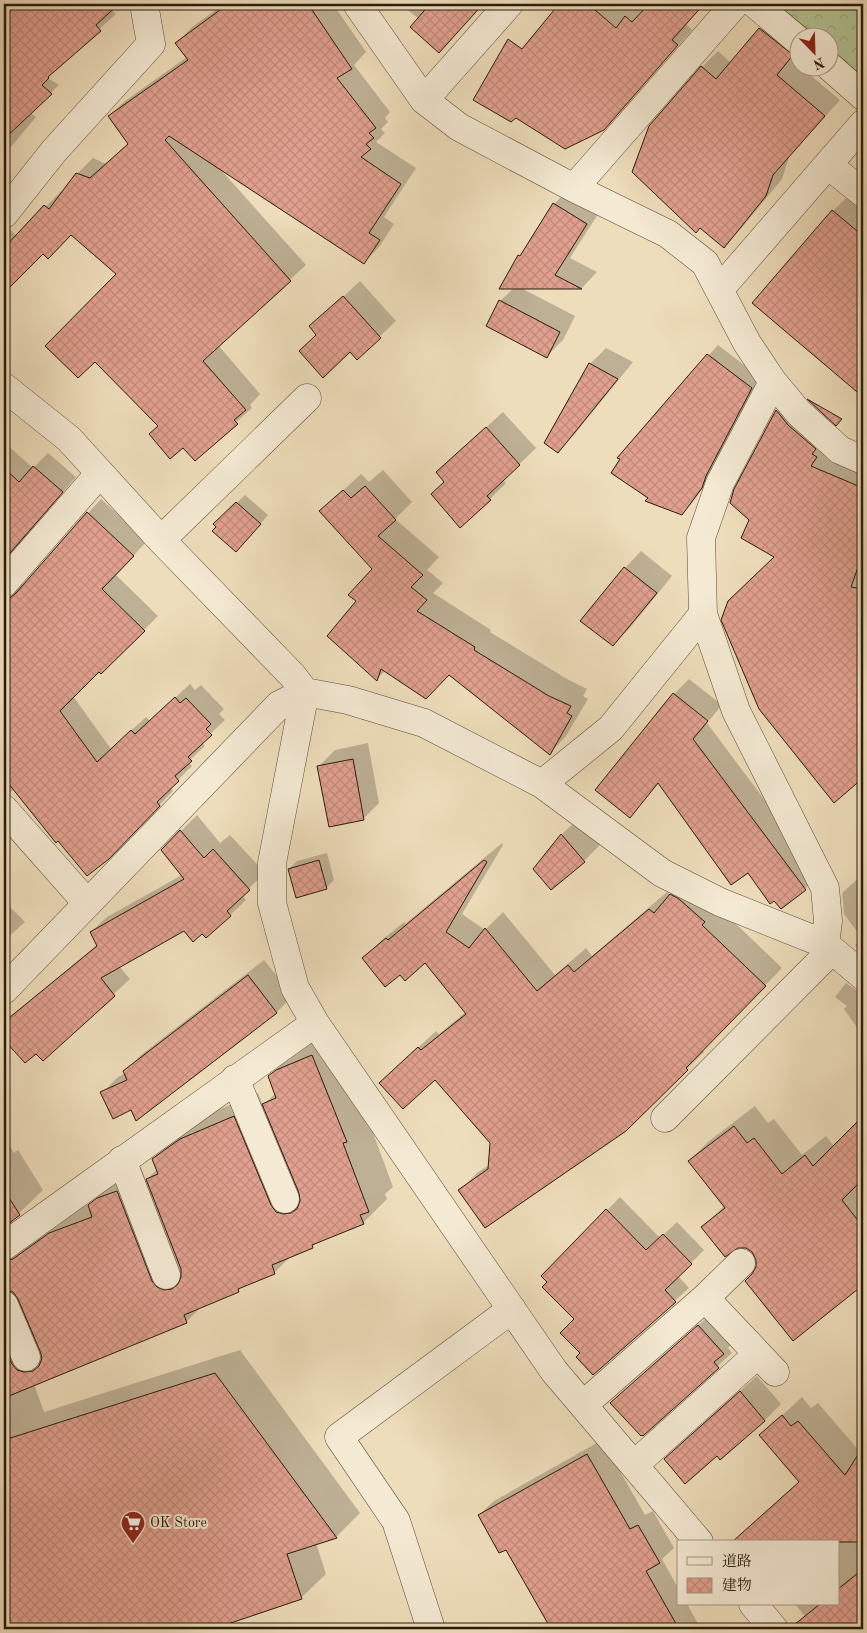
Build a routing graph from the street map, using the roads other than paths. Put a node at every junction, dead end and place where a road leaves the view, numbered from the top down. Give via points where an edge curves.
1 (144, 4) edge
2 (357, 4) edge
3 (508, 4) edge
4 (735, 4) edge
5 (754, 4) edge
6 (790, 34) edge
7 (840, 76) edge
8 (863, 96) edge
9 (424, 100) junction
10 (863, 124) edge
11 (828, 165) junction
12 (574, 188) junction
13 (863, 193) edge
14 (4, 214) edge
15 (719, 290) junction
16 (773, 382) junction
17 (4, 387) edge
18 (307, 398) dead end
19 (863, 460) edge
20 (100, 473) junction
21 (161, 540) junction
22 (4, 583) edge
23 (703, 614) junction
24 (305, 692) junction
25 (542, 784) junction
26 (4, 809) edge
27 (87, 903) junction
28 (828, 947) junction
29 (863, 976) edge
30 (4, 990) edge
31 (315, 1023) junction
32 (235, 1079) junction
33 (665, 1118) dead end
34 (122, 1160) junction
35 (285, 1199) dead end
36 (4, 1246) edge
37 (741, 1263) dead end
38 (166, 1275) dead end
39 (705, 1298) junction
40 (4, 1306) edge
41 (512, 1309) junction
42 (26, 1357) dead end
43 (584, 1405) junction
44 (634, 1465) junction
45 (698, 1540) edge
46 (755, 1606) edge
47 (431, 1629) edge
48 (774, 1629) edge

1 - 14 street via 151,44 54,151
2 - 9 street
3 - 9 street
4 - 12 street
5 - 6 street
7 - 8 street
9 - 12 street via 459,127
10 - 11 street
11 - 13 street
11 - 15 street
12 - 15 street via 668,234 705,263
15 - 16 street via 747,343
16 - 19 street via 799,413 840,450
16 - 23 street via 720,483 701,538
17 - 20 street via 69,439
18 - 21 street
20 - 21 street
20 - 22 street
21 - 24 street
23 - 25 street via 610,728
23 - 28 street via 736,711 825,888
24 - 25 street via 348,700 424,722
24 - 27 street via 279,705
24 - 31 street via 272,863 272,903 296,988
25 - 28 street via 662,873 720,902
26 - 27 street
27 - 30 street
28 - 29 street
28 - 33 street
31 - 32 street
31 - 41 street
32 - 34 street
32 - 35 street
34 - 36 street
34 - 38 street
37 - 39 street
39 - 43 street
39 - 44 street via 767,1363
40 - 42 street
41 - 43 street via 554,1371
41 - 47 street via 339,1437 396,1521
43 - 44 street
44 - 45 street
46 - 48 street

